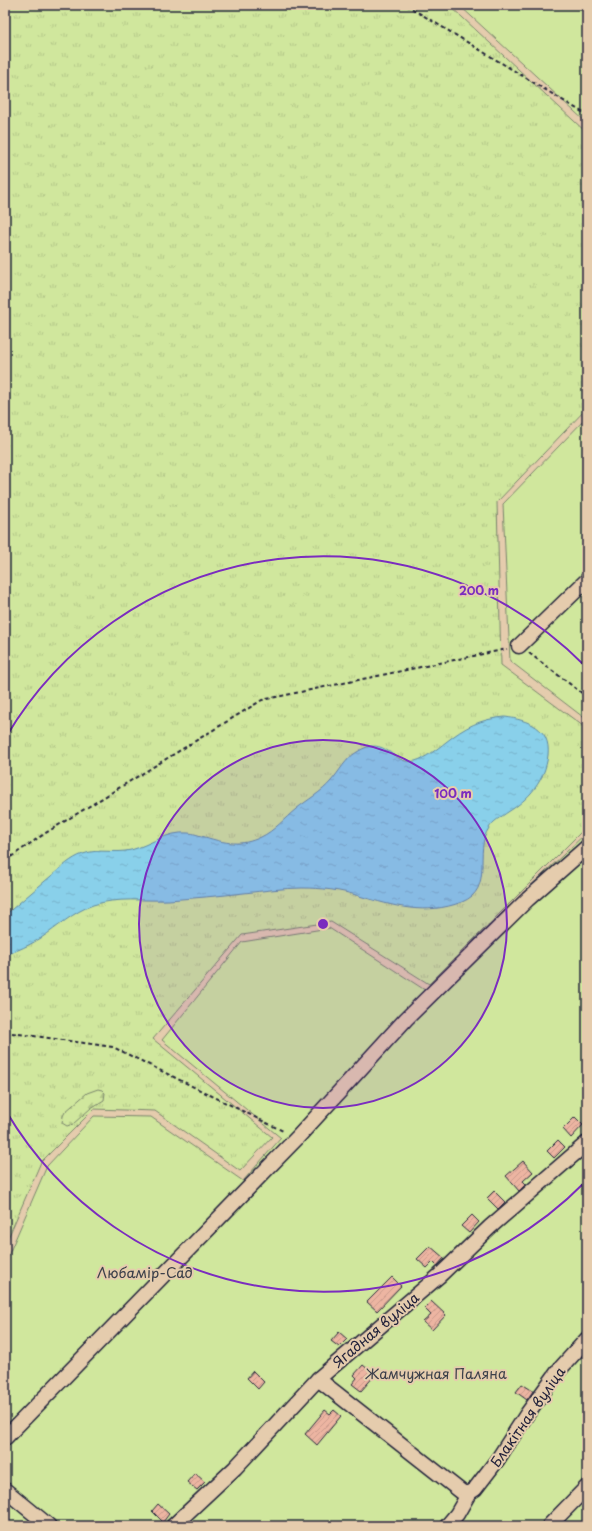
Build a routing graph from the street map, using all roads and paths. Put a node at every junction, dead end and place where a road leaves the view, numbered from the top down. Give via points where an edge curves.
1 (406, 5) edge
2 (587, 115) edge
3 (587, 580) edge
4 (520, 646) junction
5 (587, 697) edge
6 (587, 847) edge
7 (5, 861) edge
8 (5, 1032) edge
9 (297, 1138) junction
10 (587, 1143) edge
11 (587, 1339) edge
12 (318, 1379) junction
13 (5, 1438) edge
14 (587, 1488) edge
15 (5, 1490) edge
16 (469, 1493) junction
17 (49, 1526) edge
18 (173, 1526) edge
19 (447, 1526) edge
20 (549, 1526) edge

1 - 2 path
3 - 4 street
4 - 5 path
4 - 7 path via 262,700 44,834
6 - 9 street via 528,899 406,1020
8 - 9 path via 113,1047
9 - 13 street
10 - 12 street, Ягадная вуліца via 439,1276
11 - 16 street, Блакітная вуліца via 559,1370 498,1459
12 - 16 street via 463,1493
12 - 18 street, Ягадная вуліца via 235,1468
14 - 20 street
15 - 17 street
16 - 19 street, Блакітная вуліца

